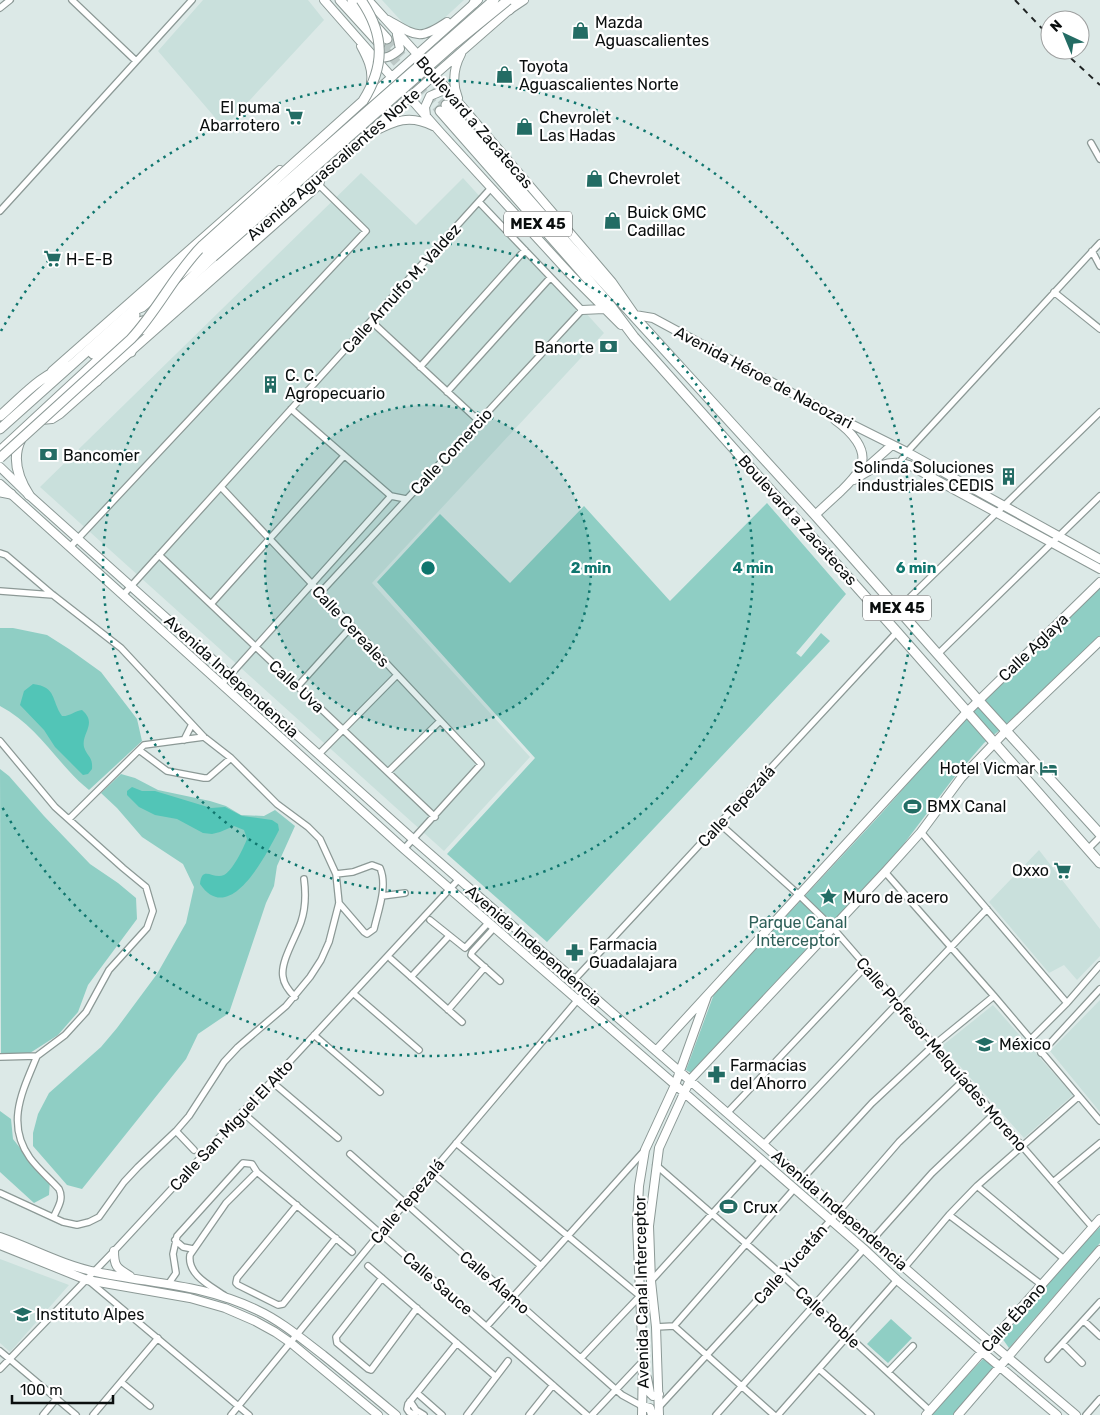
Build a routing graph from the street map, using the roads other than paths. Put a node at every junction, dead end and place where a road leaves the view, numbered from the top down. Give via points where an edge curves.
1 (10, 0) edge
2 (72, 0) edge
3 (192, 0) edge
4 (324, 0) edge
5 (340, 0) edge
6 (352, 0) edge
7 (361, 0) edge
8 (368, 0) edge
9 (494, 0) edge
10 (508, 0) edge
11 (517, 0) edge
12 (524, 0) edge
13 (476, 1) edge
14 (0, 8) edge
15 (509, 10) junction
16 (380, 14) junction
17 (458, 17) junction
18 (396, 32) junction
19 (437, 37) junction
20 (359, 39) junction
21 (466, 49) junction
22 (417, 54) junction
23 (375, 57) junction
24 (456, 58) junction
25 (136, 61) junction
26 (435, 75) junction
27 (392, 76) junction
28 (450, 93) junction
29 (410, 97) junction
30 (362, 104) junction
31 (464, 109) junction
32 (426, 116) junction
33 (437, 128) junction
34 (326, 136) junction
35 (363, 137) junction
36 (1091, 142) dead end
37 (1100, 158) edge
38 (323, 172) junction
39 (318, 185) junction
40 (491, 188) junction
41 (480, 200) junction
42 (0, 211) edge
43 (1100, 243) edge
44 (525, 250) junction
45 (1092, 252) junction
46 (232, 257) junction
47 (1100, 266) edge
48 (550, 278) junction
49 (1054, 292) junction
50 (182, 300) junction
51 (604, 309) junction
52 (582, 310) junction
53 (635, 315) junction
54 (141, 316) junction
55 (371, 321) junction
56 (1100, 329) edge
57 (634, 337) junction
58 (128, 348) junction
59 (72, 366) junction
60 (420, 366) junction
61 (46, 377) junction
62 (447, 392) junction
63 (291, 409) junction
64 (825, 411) junction
65 (1100, 412) edge
66 (0, 416) edge
67 (479, 421) junction
68 (0, 429) edge
69 (28, 429) junction
70 (0, 435) edge
71 (892, 445) junction
72 (907, 452) junction
73 (0, 453) edge
74 (344, 456) junction
75 (0, 458) edge
76 (900, 462) junction
77 (0, 467) edge
78 (854, 480) junction
79 (0, 484) edge
80 (221, 487) junction
81 (0, 492) edge
82 (10, 494) junction
83 (838, 494) junction
84 (29, 495) junction
85 (391, 496) junction
86 (1100, 496) edge
87 (406, 500) junction
88 (1005, 506) junction
89 (791, 512) junction
90 (998, 513) junction
91 (815, 516) junction
92 (1059, 536) junction
93 (78, 538) junction
94 (270, 539) junction
95 (1053, 543) junction
96 (70, 547) junction
97 (0, 553) edge
98 (159, 555) junction
99 (1100, 559) edge
100 (1100, 569) edge
101 (1100, 582) edge
102 (312, 584) junction
103 (131, 586) junction
104 (0, 590) edge
105 (320, 593) junction
106 (53, 595) junction
107 (123, 595) junction
108 (210, 604) junction
109 (898, 609) junction
110 (352, 626) junction
111 (897, 632) junction
112 (1100, 641) edge
113 (256, 647) junction
114 (938, 654) junction
115 (231, 674) junction
116 (397, 675) junction
117 (222, 684) junction
118 (297, 686) junction
119 (979, 701) junction
120 (967, 712) junction
121 (440, 721) junction
122 (192, 724) junction
123 (343, 730) junction
124 (1006, 731) junction
125 (204, 737) junction
126 (184, 740) junction
127 (0, 742) edge
128 (994, 743) junction
129 (139, 750) junction
130 (319, 754) junction
131 (231, 758) junction
132 (388, 772) junction
133 (435, 817) junction
134 (69, 819) junction
135 (720, 824) junction
136 (921, 832) junction
137 (1100, 836) edge
138 (414, 840) junction
139 (1088, 848) junction
140 (404, 849) junction
141 (1100, 863) edge
142 (885, 872) junction
143 (336, 874) junction
144 (459, 878) junction
145 (304, 879) dead end
146 (449, 889) junction
147 (405, 893) dead end
148 (798, 894) junction
149 (382, 896) junction
150 (339, 903) junction
151 (987, 909) junction
152 (430, 920) dead end
153 (492, 925) junction
154 (833, 928) junction
155 (450, 936) junction
156 (951, 947) junction
157 (391, 959) dead end
158 (1100, 965) edge
159 (866, 966) junction
160 (485, 968) junction
161 (411, 977) junction
162 (575, 979) junction
163 (500, 981) dead end
164 (1100, 989) edge
165 (586, 990) junction
166 (709, 992) junction
167 (353, 993) junction
168 (994, 996) junction
169 (295, 997) junction
170 (578, 1000) junction
171 (897, 1003) junction
172 (1067, 1003) junction
173 (448, 1010) junction
174 (462, 1022) dead end
175 (314, 1035) junction
176 (1030, 1040) junction
177 (934, 1045) junction
178 (419, 1050) dead end
179 (656, 1051) junction
180 (1042, 1053) junction
181 (38, 1056) junction
182 (0, 1057) edge
183 (680, 1072) junction
184 (690, 1080) junction
185 (964, 1080) junction
186 (271, 1081) junction
187 (675, 1085) junction
188 (380, 1092) dead end
189 (684, 1093) junction
190 (1078, 1097) junction
191 (242, 1112) junction
192 (728, 1112) junction
193 (994, 1114) junction
194 (1100, 1121) edge
195 (176, 1131) junction
196 (338, 1138) dead end
197 (456, 1143) junction
198 (1100, 1143) edge
199 (764, 1144) junction
200 (1022, 1146) junction
201 (194, 1150) dead end
202 (645, 1150) junction
203 (350, 1154) dead end
204 (761, 1160) junction
205 (656, 1165) junction
206 (258, 1172) junction
207 (431, 1172) junction
208 (803, 1178) junction
209 (1053, 1182) junction
210 (977, 1186) junction
211 (795, 1188) junction
212 (0, 1193) edge
213 (405, 1203) junction
214 (297, 1204) junction
215 (840, 1210) junction
216 (712, 1214) junction
217 (949, 1215) junction
218 (54, 1216) junction
219 (830, 1219) junction
220 (1100, 1219) edge
221 (1093, 1228) junction
222 (380, 1233) junction
223 (568, 1236) junction
224 (0, 1237) edge
225 (336, 1238) junction
226 (873, 1239) junction
227 (175, 1240) junction
228 (746, 1243) junction
229 (0, 1245) edge
230 (864, 1249) junction
231 (193, 1250) junction
232 (1100, 1250) edge
233 (114, 1251) junction
234 (352, 1252) dead end
235 (1064, 1259) junction
236 (368, 1266) dead end
237 (541, 1266) junction
238 (905, 1267) junction
239 (94, 1272) junction
240 (781, 1274) junction
241 (382, 1278) junction
242 (136, 1279) junction
243 (87, 1280) junction
244 (897, 1280) junction
245 (651, 1281) junction
246 (169, 1283) junction
247 (1042, 1284) junction
248 (640, 1296) junction
249 (226, 1297) junction
250 (512, 1298) junction
251 (1100, 1302) edge
252 (815, 1304) junction
253 (417, 1308) junction
254 (1084, 1320) junction
255 (486, 1326) junction
256 (674, 1326) junction
257 (656, 1327) junction
258 (298, 1335) junction
259 (848, 1336) junction
260 (1100, 1336) edge
261 (158, 1338) junction
262 (291, 1343) junction
263 (458, 1343) junction
264 (991, 1343) junction
265 (1063, 1344) junction
266 (914, 1346) dead end
267 (0, 1351) edge
268 (982, 1352) junction
269 (707, 1355) junction
270 (1008, 1357) junction
271 (581, 1358) junction
272 (10, 1359) junction
273 (1048, 1359) dead end
274 (508, 1361) dead end
275 (644, 1362) junction
276 (1082, 1363) dead end
277 (1000, 1367) junction
278 (0, 1369) edge
279 (819, 1369) junction
280 (888, 1372) junction
281 (496, 1377) junction
282 (121, 1382) junction
283 (553, 1385) junction
284 (741, 1386) junction
285 (616, 1390) junction
286 (417, 1393) junction
287 (659, 1394) junction
288 (57, 1398) junction
289 (1100, 1399) edge
290 (410, 1401) junction
291 (150, 1406) dead end
292 (239, 1406) junction
293 (642, 1406) junction
294 (659, 1411) edge
295 (928, 1413) edge
296 (73, 1414) edge
297 (43, 1415) edge
298 (93, 1415) edge
299 (231, 1415) edge
300 (249, 1415) edge
301 (378, 1415) edge
302 (396, 1415) edge
303 (416, 1415) edge
304 (424, 1415) edge
305 (442, 1415) edge
306 (467, 1415) edge
307 (529, 1415) edge
308 (587, 1415) edge
309 (592, 1415) edge
310 (642, 1415) edge
311 (652, 1415) edge
312 (716, 1415) edge
313 (776, 1415) edge
314 (871, 1415) edge
315 (958, 1415) edge
316 (1057, 1415) edge
317 (1076, 1415) edge
318 (1086, 1415) edge

1 - 14 street
2 - 25 street
3 - 25 street
4 - 20 main road, Boulevard a Zacatecas / MEX 45
5 - 6 main road via 384,43
7 - 75 main road, bridge via 376,25 380,45 374,80 363,101 203,245 131,338
8 - 16 main road, Boulevard a Zacatecas / MEX 45
9 - 54 main road, Avenida Aguascalientes Norte, bridge
10 - 54 main road, Avenida Aguascalientes Norte, bridge
11 - 15 main road
12 - 15 main road, Avenida Aguascalientes Norte
13 - 17 main road, Avenida Aguascalientes Norte
15 - 21 main road, Avenida Aguascalientes Norte
16 - 17 main road via 408,31 420,34
16 - 18 main road, Boulevard a Zacatecas / MEX 45
17 - 19 main road, Avenida Aguascalientes Norte
18 - 22 main road, Boulevard a Zacatecas / MEX 45
18 - 23 main road via 400,49 390,57
19 - 22 main road, Avenida Aguascalientes Norte
19 - 24 main road via 432,45 436,57 444,61
20 - 23 main road, Boulevard a Zacatecas / MEX 45
20 - 30 main road via 372,75
21 - 24 main road, Avenida Aguascalientes Norte
21 - 31 main road via 457,62 454,80
22 - 26 main road, Boulevard a Zacatecas / MEX 45
22 - 27 main road, Avenida Aguascalientes Norte
23 - 27 main road, Boulevard a Zacatecas / MEX 45
24 - 26 main road, Avenida Aguascalientes Norte
25 - 42 street
26 - 28 main road, Boulevard a Zacatecas / MEX 45
26 - 29 main road, Avenida Aguascalientes Norte
27 - 29 main road, Boulevard a Zacatecas / MEX 45
27 - 30 main road, Avenida Aguascalientes Norte
28 - 31 main road, Boulevard a Zacatecas / MEX 45
28 - 32 main road via 442,91 430,96 424,107
29 - 32 main road, Boulevard a Zacatecas / MEX 45
29 - 35 main road, Avenida Aguascalientes Norte
30 - 34 main road, Avenida Aguascalientes Norte
31 - 53 main road, Boulevard a Zacatecas / MEX 45 via 612,282
32 - 33 main road, Boulevard a Zacatecas / MEX 45
33 - 35 main road via 416,120 402,120
33 - 40 main road, Boulevard a Zacatecas / MEX 45
34 - 54 main road, Avenida Aguascalientes Norte via 195,252
34 - 61 main road via 306,146
35 - 38 main road, Avenida Aguascalientes Norte
36 - 37 street
38 - 39 main road
38 - 46 main road, Avenida Aguascalientes Norte
39 - 46 main road
39 - 93 street via 366,231
40 - 41 street, Calle Arnulfo M. Valdez
40 - 51 main road, Boulevard a Zacatecas / MEX 45
41 - 44 street
41 - 55 street, Calle Arnulfo M. Valdez
43 - 45 street
44 - 48 street
44 - 60 street
45 - 47 street
45 - 49 street
46 - 50 main road
48 - 52 street
48 - 62 street
49 - 56 street
49 - 72 street
50 - 54 main road, Avenida Aguascalientes Norte
50 - 58 main road
51 - 52 main road
51 - 57 main road, Boulevard a Zacatecas / MEX 45
52 - 67 street, Calle Comercio
53 - 57 main road, Boulevard a Zacatecas / MEX 45 via 443,108
53 - 64 main road, Avenida Héroe de Nacozari via 653,318
53 - 91 main road, Boulevard a Zacatecas / MEX 45
54 - 58 main road, Avenida Aguascalientes Norte
54 - 59 main road, Avenida Aguascalientes Norte
54 - 70 main road
54 - 73 main road
55 - 60 street
55 - 63 street, Calle Arnulfo M. Valdez
57 - 89 main road, Boulevard a Zacatecas / MEX 45
58 - 69 main road, Avenida Aguascalientes Norte
59 - 61 main road
59 - 68 main road, Avenida Aguascalientes Norte
60 - 62 street
61 - 66 main road
62 - 67 street
63 - 74 street
63 - 80 street, Calle Arnulfo M. Valdez
64 - 71 main road, Avenida Héroe de Nacozari
64 - 83 main road via 850,432 862,454 860,469
65 - 88 street
67 - 87 street, Calle Comercio
69 - 73 main road, Avenida Aguascalientes Norte
69 - 84 main road via 16,454 19,476
71 - 72 main road, Avenida Héroe de Nacozari
71 - 78 main road
72 - 76 street
72 - 88 main road, Avenida Héroe de Nacozari
74 - 85 street
74 - 94 street
76 - 78 main road via 876,467
76 - 90 main road
77 - 84 main road, Avenida Independencia
78 - 83 main road
79 - 82 main road, Avenida Independencia
80 - 94 street, Calle Cereales
80 - 98 street, Calle Arnulfo M. Valdez
81 - 82 main road
82 - 96 main road, Avenida Independencia
83 - 91 main road
84 - 93 main road, Avenida Independencia
85 - 87 street
85 - 102 street, Calle Comercio
86 - 92 street
87 - 105 street, Calle Comercio
88 - 90 street
88 - 92 main road, Avenida Héroe de Nacozari
89 - 91 main road
89 - 111 main road, Boulevard a Zacatecas / MEX 45
90 - 95 main road
90 - 109 street
91 - 109 main road, Boulevard a Zacatecas / MEX 45
92 - 95 street
92 - 99 main road, Avenida Héroe de Nacozari
93 - 96 street
93 - 103 main road, Avenida Independencia
94 - 102 street, Calle Cereales
94 - 108 street
95 - 100 main road
95 - 114 street
96 - 107 main road, Avenida Independencia
97 - 106 street
98 - 103 street, Calle Arnulfo M. Valdez
98 - 108 street, Calle Uva
101 - 119 main road, Calle Aglaya
102 - 105 street, Calle Cereales
102 - 113 street, Calle Comercio
103 - 107 street, Calle Arnulfo M. Valdez
103 - 115 main road, Avenida Independencia
104 - 106 street
105 - 110 street, Calle Cereales
106 - 122 street via 121,648
107 - 117 main road, Avenida Independencia
108 - 113 street, Calle Uva
109 - 114 main road, Boulevard a Zacatecas / MEX 45
110 - 116 street, Calle Cereales
110 - 118 street
111 - 120 main road, Boulevard a Zacatecas / MEX 45
111 - 135 street, Calle Tepezalá
112 - 124 main road
113 - 115 street, Calle Comercio
113 - 118 street, Calle Uva
114 - 119 main road, Boulevard a Zacatecas / MEX 45
115 - 117 street, Calle Comercio
115 - 130 main road, Avenida Independencia
116 - 121 street, Calle Cereales
116 - 123 street
117 - 140 main road, Avenida Independencia
118 - 123 street, Calle Uva
119 - 120 main road, Calle Aglaya
119 - 124 main road, Boulevard a Zacatecas / MEX 45
120 - 128 main road, Boulevard a Zacatecas / MEX 45
120 - 148 main road, Avenida Canal Interceptor
121 - 132 street
121 - 133 street, Calle Cereales via 481,764
122 - 125 street
122 - 126 street
123 - 130 street
123 - 132 street, Calle Uva
124 - 128 main road
124 - 137 main road, Boulevard a Zacatecas / MEX 45
125 - 126 street
125 - 131 street
126 - 129 street via 146,744
127 - 134 street
128 - 136 main road, Avenida Canal Interceptor via 961,778
128 - 139 main road, Boulevard a Zacatecas / MEX 45
129 - 131 street via 167,771 204,778
129 - 134 street
130 - 138 main road, Avenida Independencia
131 - 143 street via 277,804 320,839
132 - 133 street, Calle Uva
133 - 138 street
134 - 181 street via 146,887 153,911 147,928 109,970 86,1012 65,1035
135 - 148 street, Calle Profesor Melquíades Moreno
135 - 162 street, Calle Tepezalá
136 - 142 main road, Avenida Canal Interceptor
136 - 151 street
137 - 139 street
138 - 140 street
138 - 144 main road, Avenida Independencia
139 - 141 main road, Boulevard a Zacatecas / MEX 45
140 - 146 main road, Avenida Independencia
142 - 154 main road, Avenida Canal Interceptor
142 - 156 street
143 - 149 street via 372,865 380,868
143 - 150 street
144 - 146 street, Calle San Miguel El Alto
144 - 162 main road, Avenida Independencia
145 - 169 street via 306,896 302,920 282,968 286,987
146 - 153 main road, Avenida Independencia
146 - 167 street, Calle San Miguel El Alto
147 - 149 street
148 - 154 street, Calle Profesor Melquíades Moreno
148 - 166 main road, Avenida Canal Interceptor
149 - 150 street via 374,929 367,934
150 - 169 street via 321,960
151 - 156 street
151 - 172 street
152 - 155 street
153 - 155 street via 465,948
153 - 160 street via 471,955
153 - 170 main road, Avenida Independencia
154 - 159 street, Calle Profesor Melquíades Moreno
154 - 184 main road, Avenida Canal Interceptor
155 - 161 street
156 - 168 street
156 - 171 street
157 - 161 street
158 - 172 street
159 - 171 street, Calle Profesor Melquíades Moreno
159 - 192 street
160 - 163 street
160 - 173 street
161 - 173 street
162 - 165 main road, Avenida Independencia
164 - 180 street
165 - 170 street, Calle Tepezalá
165 - 179 main road, Avenida Independencia
166 - 179 main road
166 - 183 main road, Avenida Canal Interceptor
167 - 175 street, Calle San Miguel El Alto
167 - 178 street
168 - 176 street
168 - 177 street
169 - 195 street via 224,1062
170 - 187 main road, Avenida Independencia
170 - 197 street, Calle Tepezalá
171 - 177 street, Calle Profesor Melquíades Moreno
171 - 199 street
172 - 176 street
173 - 174 street
175 - 186 street, Calle San Miguel El Alto
175 - 188 street
176 - 180 street
177 - 185 street, Calle Profesor Melquíades Moreno
177 - 208 street via 872,1103
179 - 183 main road, Avenida Independencia
180 - 190 street
181 - 182 street
181 - 218 street via 22,1091 16,1117 26,1153 62,1193
183 - 184 main road, Avenida Independencia
183 - 187 main road, Avenida Canal Interceptor
184 - 189 main road, Avenida Canal Interceptor
184 - 192 main road, Avenida Independencia
185 - 193 street, Calle Profesor Melquíades Moreno
185 - 215 street, Calle Yucatán via 899,1142
186 - 191 street, Calle San Miguel El Alto
186 - 196 street
187 - 189 main road, Avenida Independencia
187 - 202 main road, Avenida Canal Interceptor
189 - 204 main road, Avenida Independencia
189 - 205 main road, Avenida Canal Interceptor via 659,1148
190 - 194 street
190 - 200 street
191 - 222 street, Calle Sauce
191 - 233 street, Calle San Miguel El Alto
192 - 199 main road, Avenida Independencia
193 - 200 street, Calle Profesor Melquíades Moreno
193 - 226 street via 932,1173
195 - 201 street
195 - 218 street via 124,1182 99,1217 77,1225
197 - 207 street, Calle Tepezalá
197 - 223 street
198 - 209 street
199 - 208 main road, Avenida Independencia
200 - 209 street, Calle Profesor Melquíades Moreno
200 - 210 street
202 - 223 street
202 - 248 main road, Avenida Canal Interceptor via 637,1224
203 - 213 street, Calle Álamo
204 - 211 main road, Avenida Independencia
204 - 216 street
205 - 216 street, Calle Roble
205 - 245 main road, Avenida Canal Interceptor via 649,1226
206 - 214 street
206 - 227 street via 249,1163 238,1166
206 - 231 street via 226,1204
207 - 213 street, Calle Tepezalá
207 - 237 street
208 - 215 main road, Avenida Independencia
209 - 221 street, Calle Profesor Melquíades Moreno
210 - 217 street
210 - 235 street
211 - 219 main road, Avenida Independencia
211 - 228 street
212 - 218 street
213 - 222 street, Calle Tepezalá
213 - 250 street, Calle Álamo
214 - 225 street
214 - 225 street via 237,1278 238,1285 278,1305 283,1304
215 - 219 street, Calle Yucatán
215 - 226 main road, Avenida Independencia
216 - 228 street, Calle Roble
216 - 245 street
217 - 238 street
217 - 247 street
219 - 230 main road, Avenida Independencia
219 - 240 street, Calle Yucatán
220 - 221 main road, Calle Ébano
221 - 235 main road, Calle Ébano
222 - 255 street, Calle Sauce
222 - 258 street, Calle Tepezalá
223 - 237 street
223 - 248 street
224 - 239 main road
225 - 234 street
226 - 238 main road, Avenida Independencia
227 - 231 street
227 - 246 street via 172,1254 176,1273
228 - 240 street, Calle Roble
228 - 256 street
229 - 243 main road
230 - 244 main road, Avenida Independencia
230 - 252 street
231 - 249 street via 189,1261 193,1271
232 - 270 main road, Calle Ébano
233 - 239 street, Calle San Miguel El Alto
233 - 242 main road via 117,1268
235 - 247 main road, Calle Ébano
236 - 241 street
237 - 250 street
238 - 264 main road, Avenida Independencia
239 - 242 main road
239 - 243 street, Calle San Miguel El Alto
240 - 252 street, Calle Roble
240 - 269 street, Calle Yucatán
241 - 253 street
241 - 253 street via 336,1337 337,1343 371,1370
242 - 246 main road
243 - 261 street
243 - 262 main road via 209,1303 255,1321
243 - 272 street, Calle San Miguel El Alto
244 - 259 street
244 - 268 main road, Avenida Independencia
245 - 257 main road, Avenida Canal Interceptor
246 - 249 main road
247 - 264 main road, Calle Ébano
248 - 271 street
248 - 275 main road, Avenida Canal Interceptor
249 - 258 main road via 260,1311
250 - 255 street
250 - 271 street, Calle Álamo
251 - 254 street
252 - 259 street, Calle Roble
252 - 284 street
253 - 263 street
254 - 260 street
254 - 265 street
255 - 283 street, Calle Sauce
256 - 257 street
256 - 269 street
257 - 287 main road, Avenida Canal Interceptor
258 - 262 street, Calle Tepezalá
258 - 302 main road
259 - 279 street
259 - 280 street, Calle Roble
261 - 282 street
261 - 292 street
262 - 292 street, Calle Tepezalá
262 - 301 main road
263 - 281 street
263 - 286 street
264 - 268 main road, Calle Ébano
264 - 270 main road, Avenida Independencia
265 - 273 street
265 - 276 street
266 - 280 street
267 - 272 street
268 - 277 main road, Avenida Independencia
268 - 295 main road, Calle Ébano
269 - 284 street
269 - 294 street, Calle Yucatán
270 - 277 main road, Calle Ébano
270 - 317 main road, Avenida Independencia
271 - 285 street, Calle Álamo
272 - 278 street, Calle San Miguel El Alto
272 - 288 street
274 - 281 street
275 - 285 street
275 - 287 main road via 650,1393 653,1396
275 - 293 main road, Avenida Canal Interceptor
277 - 315 main road, Calle Ébano
277 - 316 main road, Avenida Independencia
279 - 313 street
279 - 314 street
280 - 295 street, Calle Roble
281 - 306 street
282 - 291 street
282 - 298 street
283 - 307 street
283 - 308 street, Calle Sauce
284 - 312 street
284 - 313 street
285 - 293 street, Calle Álamo
285 - 309 street
286 - 290 street
286 - 305 street
287 - 294 main road, Avenida Canal Interceptor
288 - 296 street
288 - 297 street
289 - 318 street
290 - 303 street via 407,1409
290 - 304 street
292 - 299 street, Calle Tepezalá
292 - 300 street
293 - 310 main road, Avenida Canal Interceptor
293 - 311 main road via 650,1408

